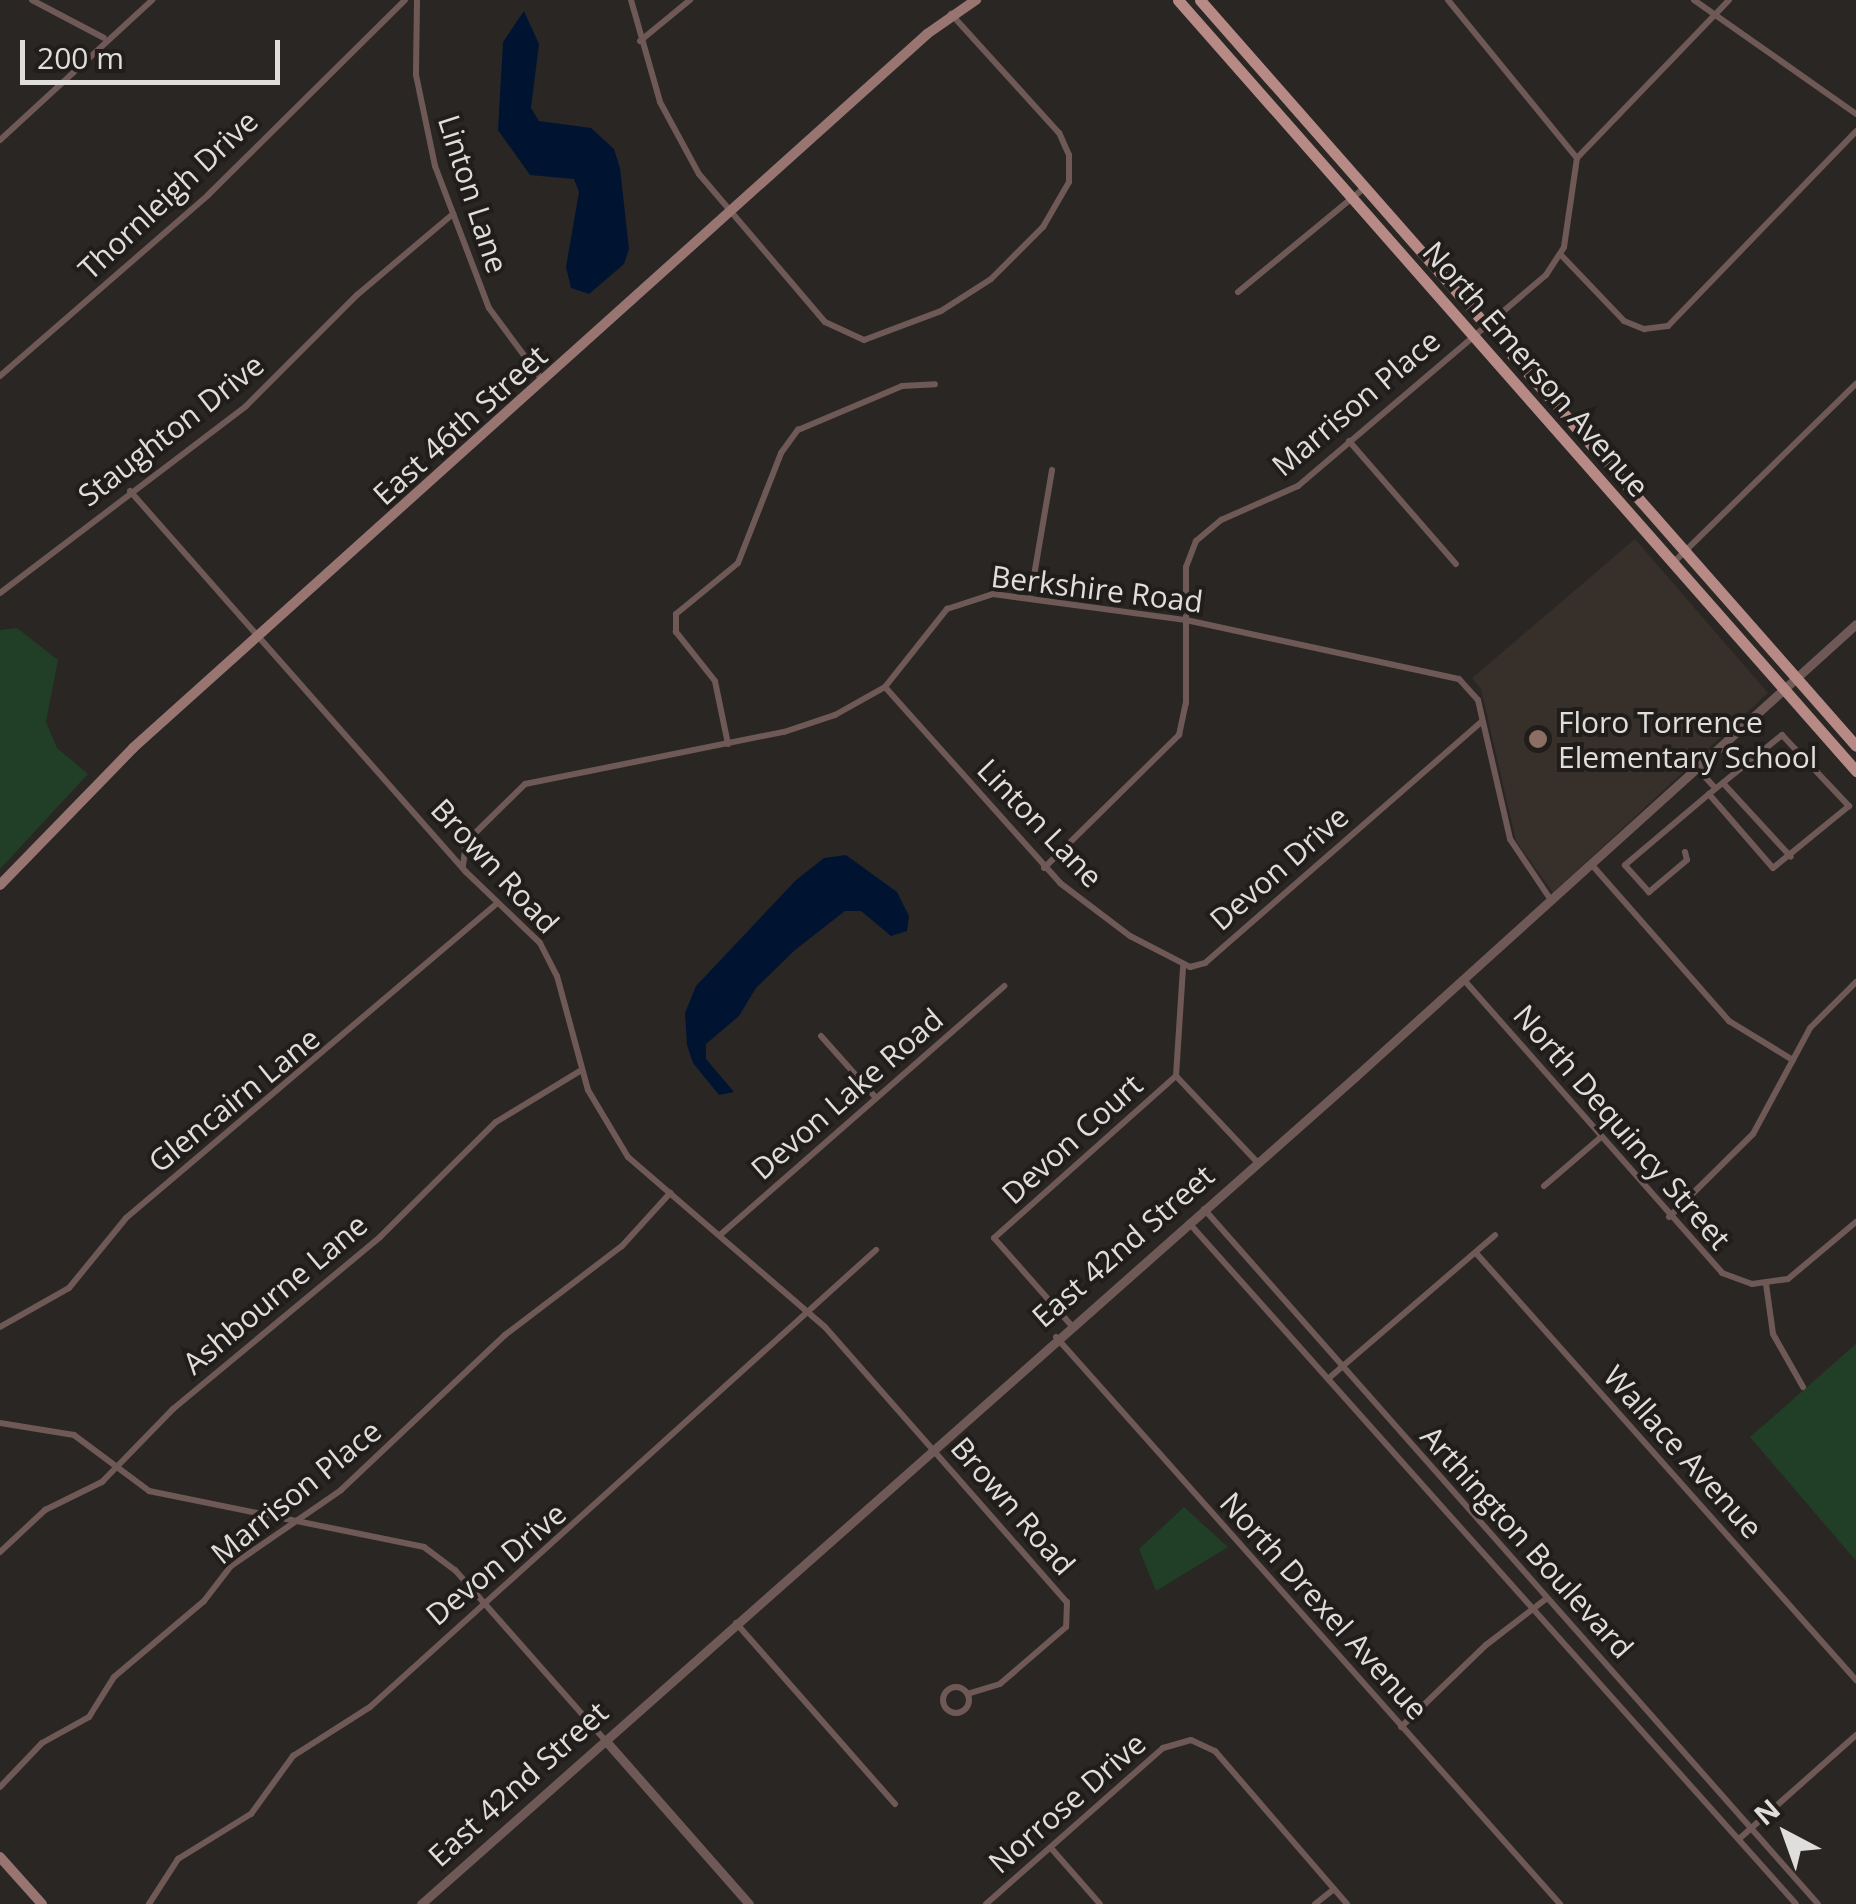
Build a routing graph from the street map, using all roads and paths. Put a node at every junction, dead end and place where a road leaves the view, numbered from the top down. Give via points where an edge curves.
1 (32, 0) edge
2 (152, 0) edge
3 (405, 0) edge
4 (417, 0) edge
5 (632, 0) edge
6 (690, 0) edge
7 (976, 0) edge
8 (1178, 0) edge
9 (1200, 0) edge
10 (1448, 0) edge
11 (1694, 0) edge
12 (1728, 0) edge
13 (956, 6) edge
14 (1714, 16) junction
15 (104, 38) junction
16 (640, 42) junction
17 (1856, 114) edge
18 (1856, 130) edge
19 (0, 140) edge
20 (1577, 158) junction
21 (1365, 187) junction
22 (1352, 198) junction
23 (730, 212) junction
24 (453, 214) junction
25 (1561, 255) junction
26 (1238, 292) dead end
27 (1485, 325) junction
28 (1472, 334) junction
29 (0, 376) edge
30 (544, 382) junction
31 (935, 384) dead end
32 (1856, 384) edge
33 (1350, 441) junction
34 (1052, 470) dead end
35 (130, 491) junction
36 (1686, 552) junction
37 (1673, 563) junction
38 (1456, 564) dead end
39 (0, 593) edge
40 (1030, 599) junction
41 (1186, 620) junction
42 (1856, 624) edge
43 (259, 638) junction
44 (1796, 677) junction
45 (884, 686) junction
46 (1783, 688) junction
47 (1482, 721) junction
48 (728, 744) junction
49 (1856, 746) edge
50 (1697, 768) junction
51 (1856, 771) edge
52 (1723, 783) junction
53 (1712, 790) junction
54 (1684, 852) dead end
55 (1790, 857) junction
56 (1592, 866) junction
57 (1044, 868) junction
58 (464, 869) junction
59 (0, 886) edge
60 (1552, 901) junction
61 (498, 903) junction
62 (1183, 967) junction
63 (1464, 980) junction
64 (1856, 982) edge
65 (1004, 986) dead end
66 (822, 1036) dead end
67 (1794, 1060) junction
68 (580, 1070) junction
69 (1176, 1076) junction
70 (876, 1098) junction
71 (1600, 1138) junction
72 (1257, 1162) junction
73 (1544, 1186) dead end
74 (670, 1193) junction
75 (1204, 1209) junction
76 (1669, 1217) junction
77 (1188, 1222) junction
78 (1856, 1222) edge
79 (720, 1235) junction
80 (1495, 1235) dead end
81 (876, 1250) dead end
82 (1476, 1252) junction
83 (1766, 1284) junction
84 (806, 1310) junction
85 (1071, 1325) junction
86 (0, 1327) edge
87 (1056, 1337) junction
88 (1341, 1367) junction
89 (1329, 1378) junction
90 (1804, 1387) dead end
91 (0, 1423) edge
92 (932, 1448) junction
93 (114, 1470) junction
94 (300, 1519) junction
95 (0, 1552) edge
96 (1547, 1598) junction
97 (481, 1600) junction
98 (1534, 1610) junction
99 (736, 1623) junction
100 (1856, 1680) edge
101 (967, 1694) junction
102 (1401, 1727) junction
103 (1856, 1734) edge
104 (605, 1740) junction
105 (0, 1787) edge
106 (896, 1804) dead end
107 (1751, 1828) junction
108 (1739, 1839) junction
109 (1050, 1848) junction
110 (0, 1857) edge
111 (1334, 1888) junction
112 (42, 1904) edge
113 (149, 1904) edge
114 (421, 1904) edge
115 (750, 1904) edge
116 (986, 1904) edge
117 (1100, 1904) edge
118 (1315, 1904) edge
119 (1347, 1904) edge
120 (1560, 1904) edge
121 (1796, 1904) edge
122 (1818, 1904) edge

1 - 15 street
2 - 15 street
3 - 29 street, Thornleigh Drive via 208,195
4 - 24 street, Linton Lane via 420,108
5 - 16 street
6 - 16 street
7 - 13 main road, East 46th Street
8 - 22 main road, North Emerson Avenue
9 - 21 main road, North Emerson Avenue
10 - 20 street
11 - 14 street
12 - 14 street
13 - 23 main road, East 46th Street
13 - 23 street via 1069,154 1064,197 1012,260 940,311 880,338 856,339 825,322
14 - 17 street
14 - 20 street
15 - 19 street
16 - 23 street via 674,132
18 - 25 street via 1668,326 1624,321
20 - 25 street
21 - 22 street
21 - 27 main road, North Emerson Avenue
22 - 26 street
22 - 28 main road, North Emerson Avenue
23 - 30 main road, East 46th Street
24 - 30 street, Linton Lane via 493,315
24 - 35 street, Staughton Drive via 358,295 264,390
25 - 27 street, Marrison Place via 1546,276
27 - 28 street, Marrison Place
27 - 36 main road, North Emerson Avenue
28 - 33 street, Marrison Place
28 - 37 main road, North Emerson Avenue
30 - 43 main road, East 46th Street
31 - 48 street via 902,386 798,430 781,454 738,564 676,614 676,632 715,681
32 - 36 street
33 - 38 street
33 - 41 street, Marrison Place via 1288,494 1204,532 1188,560
34 - 40 street
35 - 39 street, Staughton Drive
35 - 43 street, Brown Road
36 - 37 street
36 - 44 main road, North Emerson Avenue
37 - 46 main road, North Emerson Avenue
40 - 41 street, Berkshire Road
40 - 45 street, Berkshire Road via 993,594 954,604 926,629
41 - 47 street, Berkshire Road via 1450,676 1472,689
41 - 57 street, Marrison Place via 1186,711 1175,743
42 - 44 street, East 42nd Street
43 - 58 street, Brown Road
43 - 59 main road, East 46th Street via 133,748
44 - 46 street, East 42nd Street
44 - 49 main road, North Emerson Avenue
45 - 48 street, Berkshire Road via 816,723
45 - 57 street, Linton Lane
46 - 50 street, East 42nd Street
46 - 51 main road, North Emerson Avenue
47 - 60 street, Berkshire Road via 1507,832
47 - 62 street, Devon Drive via 1205,963
48 - 58 street, Berkshire Road via 525,784 466,842
50 - 53 street
50 - 56 street, East 42nd Street
52 - 53 street
52 - 55 street
52 - 55 street via 1777,736 1788,737 1848,806
53 - 54 street via 1626,865 1649,892 1686,860
53 - 55 street via 1766,865 1778,868
56 - 60 street, East 42nd Street
56 - 67 street via 1729,1021
57 - 62 street, Linton Lane via 1107,920
58 - 61 street, Brown Road
60 - 63 street, East 42nd Street
61 - 68 street, Brown Road via 529,930 553,965
61 - 86 street, Glencairn Lane via 126,1218 81,1278
62 - 69 street
63 - 71 street, North Dequincy Street
63 - 72 street, East 42nd Street
64 - 67 street via 1813,1023
65 - 70 street, Devon Lake Road
66 - 70 street
67 - 76 street via 1753,1134
68 - 74 street, Brown Road via 618,1143
68 - 93 street, Ashbourne Lane via 487,1130 380,1237 173,1409
69 - 72 street
69 - 85 street, Devon Court via 994,1238
70 - 79 street, Devon Lake Road
71 - 73 street
71 - 76 street, North Dequincy Street
72 - 75 street, East 42nd Street
74 - 79 street, Brown Road
74 - 94 street, Marrison Place via 622,1246 504,1335 414,1425
75 - 77 street, East 42nd Street
75 - 88 street, Arthington Boulevard
76 - 83 street, North Dequincy Street via 1722,1274
77 - 85 street, East 42nd Street
77 - 89 street, Arthington Boulevard
78 - 83 street via 1798,1273
79 - 84 street, Brown Road
80 - 82 street
81 - 84 street, Devon Drive
82 - 88 street
82 - 100 street, Wallace Avenue
83 - 90 street via 1773,1334
84 - 92 street, Brown Road
84 - 97 street, Devon Drive via 579,1523
85 - 87 street, East 42nd Street
87 - 92 street, East 42nd Street
87 - 102 street, North Drexel Avenue
88 - 89 street
88 - 96 street, Arthington Boulevard
89 - 98 street, Arthington Boulevard
91 - 93 street via 74,1435
92 - 99 street, East 42nd Street
92 - 101 street, Brown Road via 1065,1598 1071,1613 1066,1627 1000,1684
93 - 94 street via 149,1491
93 - 95 street, Ashbourne Lane via 45,1510
94 - 97 street via 424,1547
94 - 105 street, Marrison Place via 232,1566 204,1601 114,1677 89,1717 42,1742
96 - 98 street
96 - 107 street, Arthington Boulevard
97 - 104 street
97 - 113 street, Devon Drive via 356,1720 293,1756 251,1814 178,1859
98 - 102 street via 1486,1645
98 - 108 street, Arthington Boulevard
99 - 104 street, East 42nd Street
99 - 106 street
101 - 101 street via 950,1688 945,1706 962,1711
102 - 120 street, North Drexel Avenue
103 - 107 street
104 - 114 street, East 42nd Street
104 - 115 street
107 - 108 street
107 - 122 street, Arthington Boulevard
108 - 121 street, Arthington Boulevard
109 - 111 street, Norrose Drive via 1163,1748 1181,1740 1215,1751
109 - 116 street, Norrose Drive
109 - 117 street
110 - 112 main road
111 - 118 street
111 - 119 street

